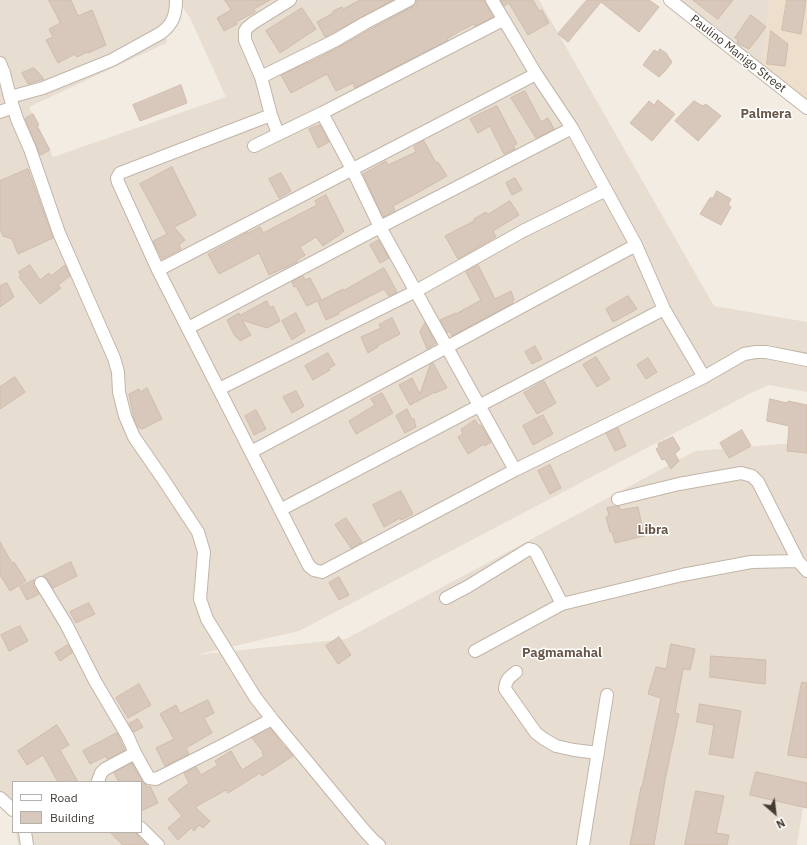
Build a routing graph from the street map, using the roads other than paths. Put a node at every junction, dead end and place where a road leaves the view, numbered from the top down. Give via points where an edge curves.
1 (176, 0) edge
2 (290, 0) edge
3 (409, 0) edge
4 (492, 0) edge
5 (670, 0) edge
6 (503, 20) junction
7 (0, 63) edge
8 (536, 74) junction
9 (260, 77) junction
10 (11, 102) junction
11 (807, 108) edge
12 (0, 112) edge
13 (322, 113) junction
14 (271, 115) junction
15 (572, 128) junction
16 (278, 134) junction
17 (254, 146) dead end
18 (352, 169) junction
19 (606, 190) junction
20 (380, 227) junction
21 (636, 245) junction
22 (158, 270) junction
23 (416, 291) junction
24 (664, 309) junction
25 (188, 328) junction
26 (447, 347) junction
27 (807, 360) edge
28 (704, 377) junction
29 (218, 389) junction
30 (479, 406) junction
31 (251, 452) junction
32 (515, 470) junction
33 (618, 499) dead end
34 (280, 510) junction
35 (798, 561) junction
36 (807, 571) edge
37 (41, 583) dead end
38 (446, 598) dead end
39 (562, 604) junction
40 (475, 652) dead end
41 (516, 672) dead end
42 (607, 695) dead end
43 (272, 719) junction
44 (135, 753) junction
45 (598, 753) junction
46 (98, 781) edge
47 (0, 798) edge
48 (12, 809) edge
49 (142, 829) edge
50 (25, 833) edge
51 (27, 845) edge
52 (158, 845) edge
53 (379, 845) edge
54 (583, 845) edge

1 - 10 street via 172,21 161,33 112,60
2 - 9 street via 253,22 245,31 245,40
3 - 9 street
4 - 6 street
5 - 11 street, Paulino Manigo Street
6 - 8 street
6 - 13 street
7 - 10 street
8 - 15 street
8 - 18 street
9 - 14 street
10 - 12 street
10 - 43 street via 59,232 114,358 125,416 134,437 198,532 204,552 200,599 203,610 255,697
13 - 16 street
13 - 18 street
14 - 16 street
14 - 22 street via 120,173 118,182
15 - 19 street
15 - 20 street
16 - 17 street
18 - 20 street
18 - 22 street
19 - 21 street
19 - 23 street
20 - 23 street
20 - 25 street
21 - 24 street
21 - 26 street
22 - 25 street
23 - 26 street
23 - 29 street
24 - 28 street
24 - 30 street
25 - 29 street
26 - 30 street
26 - 31 street
27 - 28 street via 756,352 744,354
28 - 32 street
29 - 31 street
30 - 32 street
30 - 34 street
31 - 34 street
32 - 34 street via 322,572 309,566
33 - 35 street via 679,484 742,473 752,476 758,482
35 - 36 street
35 - 39 street via 751,562 682,575
37 - 44 street via 66,624
38 - 39 street via 529,549 536,553
39 - 40 street
41 - 45 street via 509,677 505,689 536,733 556,746
42 - 45 street
43 - 44 street via 156,779 149,778
43 - 53 street via 372,840
44 - 46 street via 105,769
45 - 54 street
47 - 48 street
49 - 52 street
50 - 51 street

